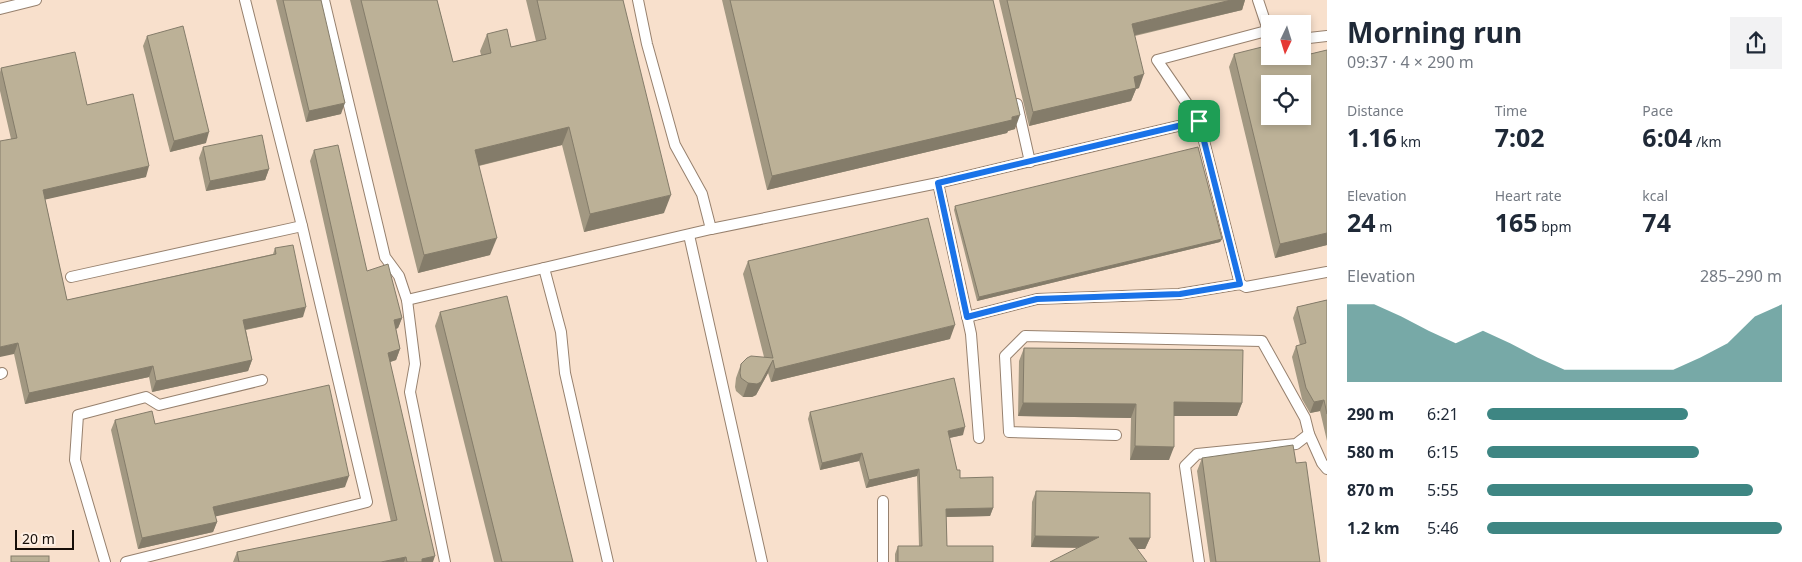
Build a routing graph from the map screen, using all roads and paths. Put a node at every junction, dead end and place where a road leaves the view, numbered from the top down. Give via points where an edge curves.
1 (36, 0) edge
2 (245, 0) edge
3 (324, 0) edge
4 (638, 0) edge
5 (1258, 0) edge
6 (0, 9) edge
7 (1264, 15) edge
8 (1261, 32) edge
9 (1327, 36) edge
10 (1311, 38) edge
11 (1014, 95) edge
12 (1199, 121) junction
13 (1030, 162) junction
14 (938, 183) junction
15 (302, 226) junction
16 (711, 229) junction
17 (689, 235) junction
18 (544, 268) junction
19 (1327, 272) edge
20 (71, 277) dead end
21 (1240, 284) junction
22 (407, 300) junction
23 (967, 317) junction
24 (262, 380) dead end
25 (1309, 434) junction
26 (1116, 435) dead end
27 (978, 438) dead end
28 (1327, 469) edge
29 (883, 501) dead end
30 (170, 551) junction
31 (105, 562) edge
32 (126, 562) edge
33 (171, 562) edge
34 (445, 562) edge
35 (608, 562) edge
36 (762, 562) edge
37 (883, 562) edge
38 (1199, 562) edge

1 - 6 lane
2 - 15 lane
3 - 22 lane via 385,256 399,276
4 - 16 lane via 675,146 702,194
5 - 7 lane
8 - 12 lane via 1157,60
9 - 10 lane
11 - 13 lane
12 - 13 lane
12 - 21 lane
13 - 14 lane
14 - 16 lane
14 - 23 lane
15 - 20 lane
15 - 30 lane via 366,502
16 - 17 lane
17 - 18 lane
17 - 36 lane
18 - 22 lane
18 - 35 lane
19 - 21 lane via 1246,287
21 - 23 lane via 1180,294 1037,299
22 - 34 lane via 415,364 410,392
23 - 27 lane
24 - 31 lane via 159,405 146,397 78,416 75,460
25 - 26 lane via 1305,418 1262,341 1025,336 1006,356 1009,432
25 - 28 lane
25 - 38 lane via 1296,444 1197,454 1185,466
29 - 37 lane
30 - 32 lane
30 - 33 lane

